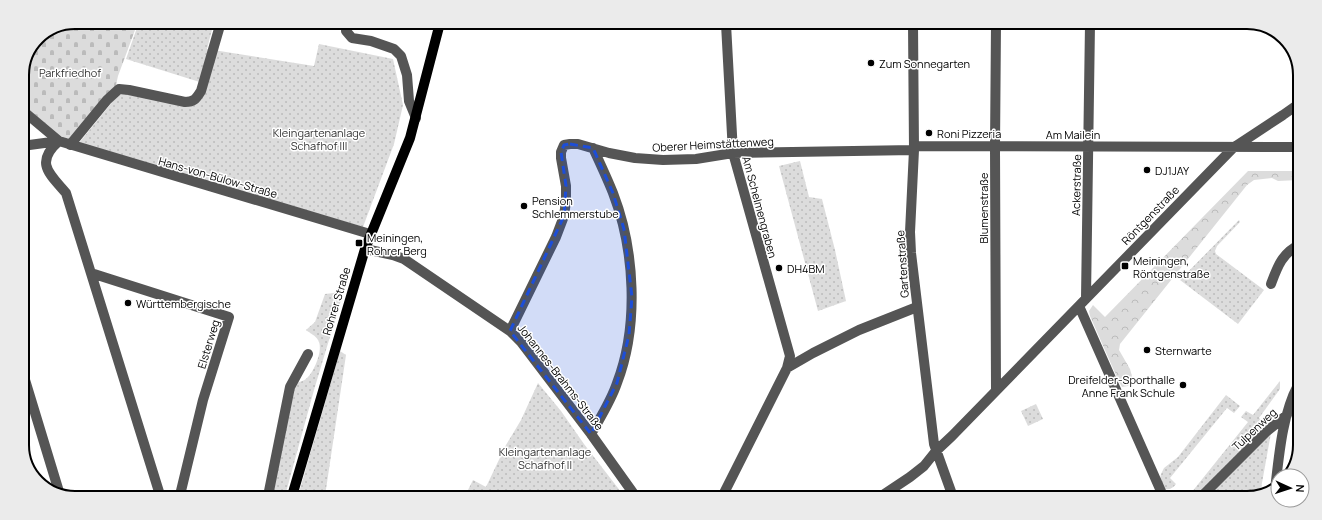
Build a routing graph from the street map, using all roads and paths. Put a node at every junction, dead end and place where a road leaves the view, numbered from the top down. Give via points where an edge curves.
1 (219, 29) edge
2 (438, 29) edge
3 (726, 29) edge
4 (913, 29) edge
5 (996, 29) edge
6 (1090, 29) edge
7 (346, 31) dead end
8 (1293, 108) edge
9 (29, 116) edge
10 (416, 118) junction
11 (59, 142) junction
12 (29, 145) edge
13 (70, 145) junction
14 (1088, 146) junction
15 (995, 147) junction
16 (1293, 147) edge
17 (593, 148) junction
18 (914, 148) junction
19 (1233, 148) junction
20 (733, 153) junction
21 (370, 234) junction
22 (1293, 248) edge
23 (364, 249) junction
24 (92, 273) junction
25 (1271, 284) dead end
26 (1086, 298) junction
27 (1079, 306) junction
28 (917, 307) junction
29 (510, 331) junction
30 (308, 354) dead end
31 (787, 368) junction
32 (996, 391) junction
33 (29, 393) edge
34 (1293, 396) edge
35 (1287, 415) junction
36 (591, 434) junction
37 (936, 451) junction
38 (1277, 468) edge
39 (58, 488) edge
40 (159, 491) edge
41 (181, 491) edge
42 (269, 491) edge
43 (293, 491) edge
44 (632, 491) edge
45 (725, 491) edge
46 (889, 491) edge
47 (951, 491) edge
48 (1161, 491) edge
49 (1207, 491) edge

1 - 13 street via 197,98 185,102 119,90 107,100
2 - 10 main road, Rohrer Straße
3 - 20 street, Am Schelmengraben
4 - 18 street, Gartenstraße
5 - 15 street, Blumenstraße
6 - 14 street, Ackerstraße
7 - 10 street via 352,38 394,49 401,56 408,75 409,101
8 - 19 street, Röntgenstraße
9 - 11 street, Hans-von-Bülow-Straße
10 - 21 main road, Rohrer Straße
11 - 12 street, Hans-von-Bülow-Straße
11 - 13 street, Hans-von-Bülow-Straße
11 - 24 street via 50,149 46,164 49,172 66,193
13 - 21 street, Hans-von-Bülow-Straße
14 - 15 street, Am Mailein
14 - 19 street, Am Mailein
14 - 26 street, Ackerstraße
15 - 18 street, Am Mailein
15 - 32 street, Blumenstraße
16 - 19 street, Am Mailein
17 - 20 street, Oberer Heimstättenweg via 635,158 663,160 696,159
17 - 29 street, Oberer Heimstättenweg via 578,144 564,145 561,152 566,186 564,216
17 - 36 street via 613,193 624,229 632,297 629,335 617,383
18 - 20 street, Oberer Heimstättenweg
18 - 28 street, Gartenstraße via 910,232
19 - 26 street, Röntgenstraße
20 - 31 street, Am Schelmengraben via 790,356
21 - 23 main road, Rohrer Straße
22 - 25 street via 1283,257
23 - 29 street, Johannes-Brahms-Straße via 404,259
23 - 43 main road, Rohrer Straße
24 - 40 street
24 - 41 street, Elsterweg via 229,317 203,400
26 - 27 street, Röntgenstraße
27 - 32 street, Röntgenstraße
27 - 48 street
28 - 31 street via 859,330
28 - 37 street, Gartenstraße
29 - 36 street, Johannes-Brahms-Straße
30 - 42 street via 290,387
31 - 45 street, Am Schelmengraben
32 - 37 street, Röntgenstraße
33 - 39 street
34 - 35 street
35 - 38 street, Tulpenweg
35 - 49 street, Tulpenweg via 1267,431
36 - 44 street, Johannes-Brahms-Straße
37 - 46 street via 924,466
37 - 47 street, Gartenstraße

